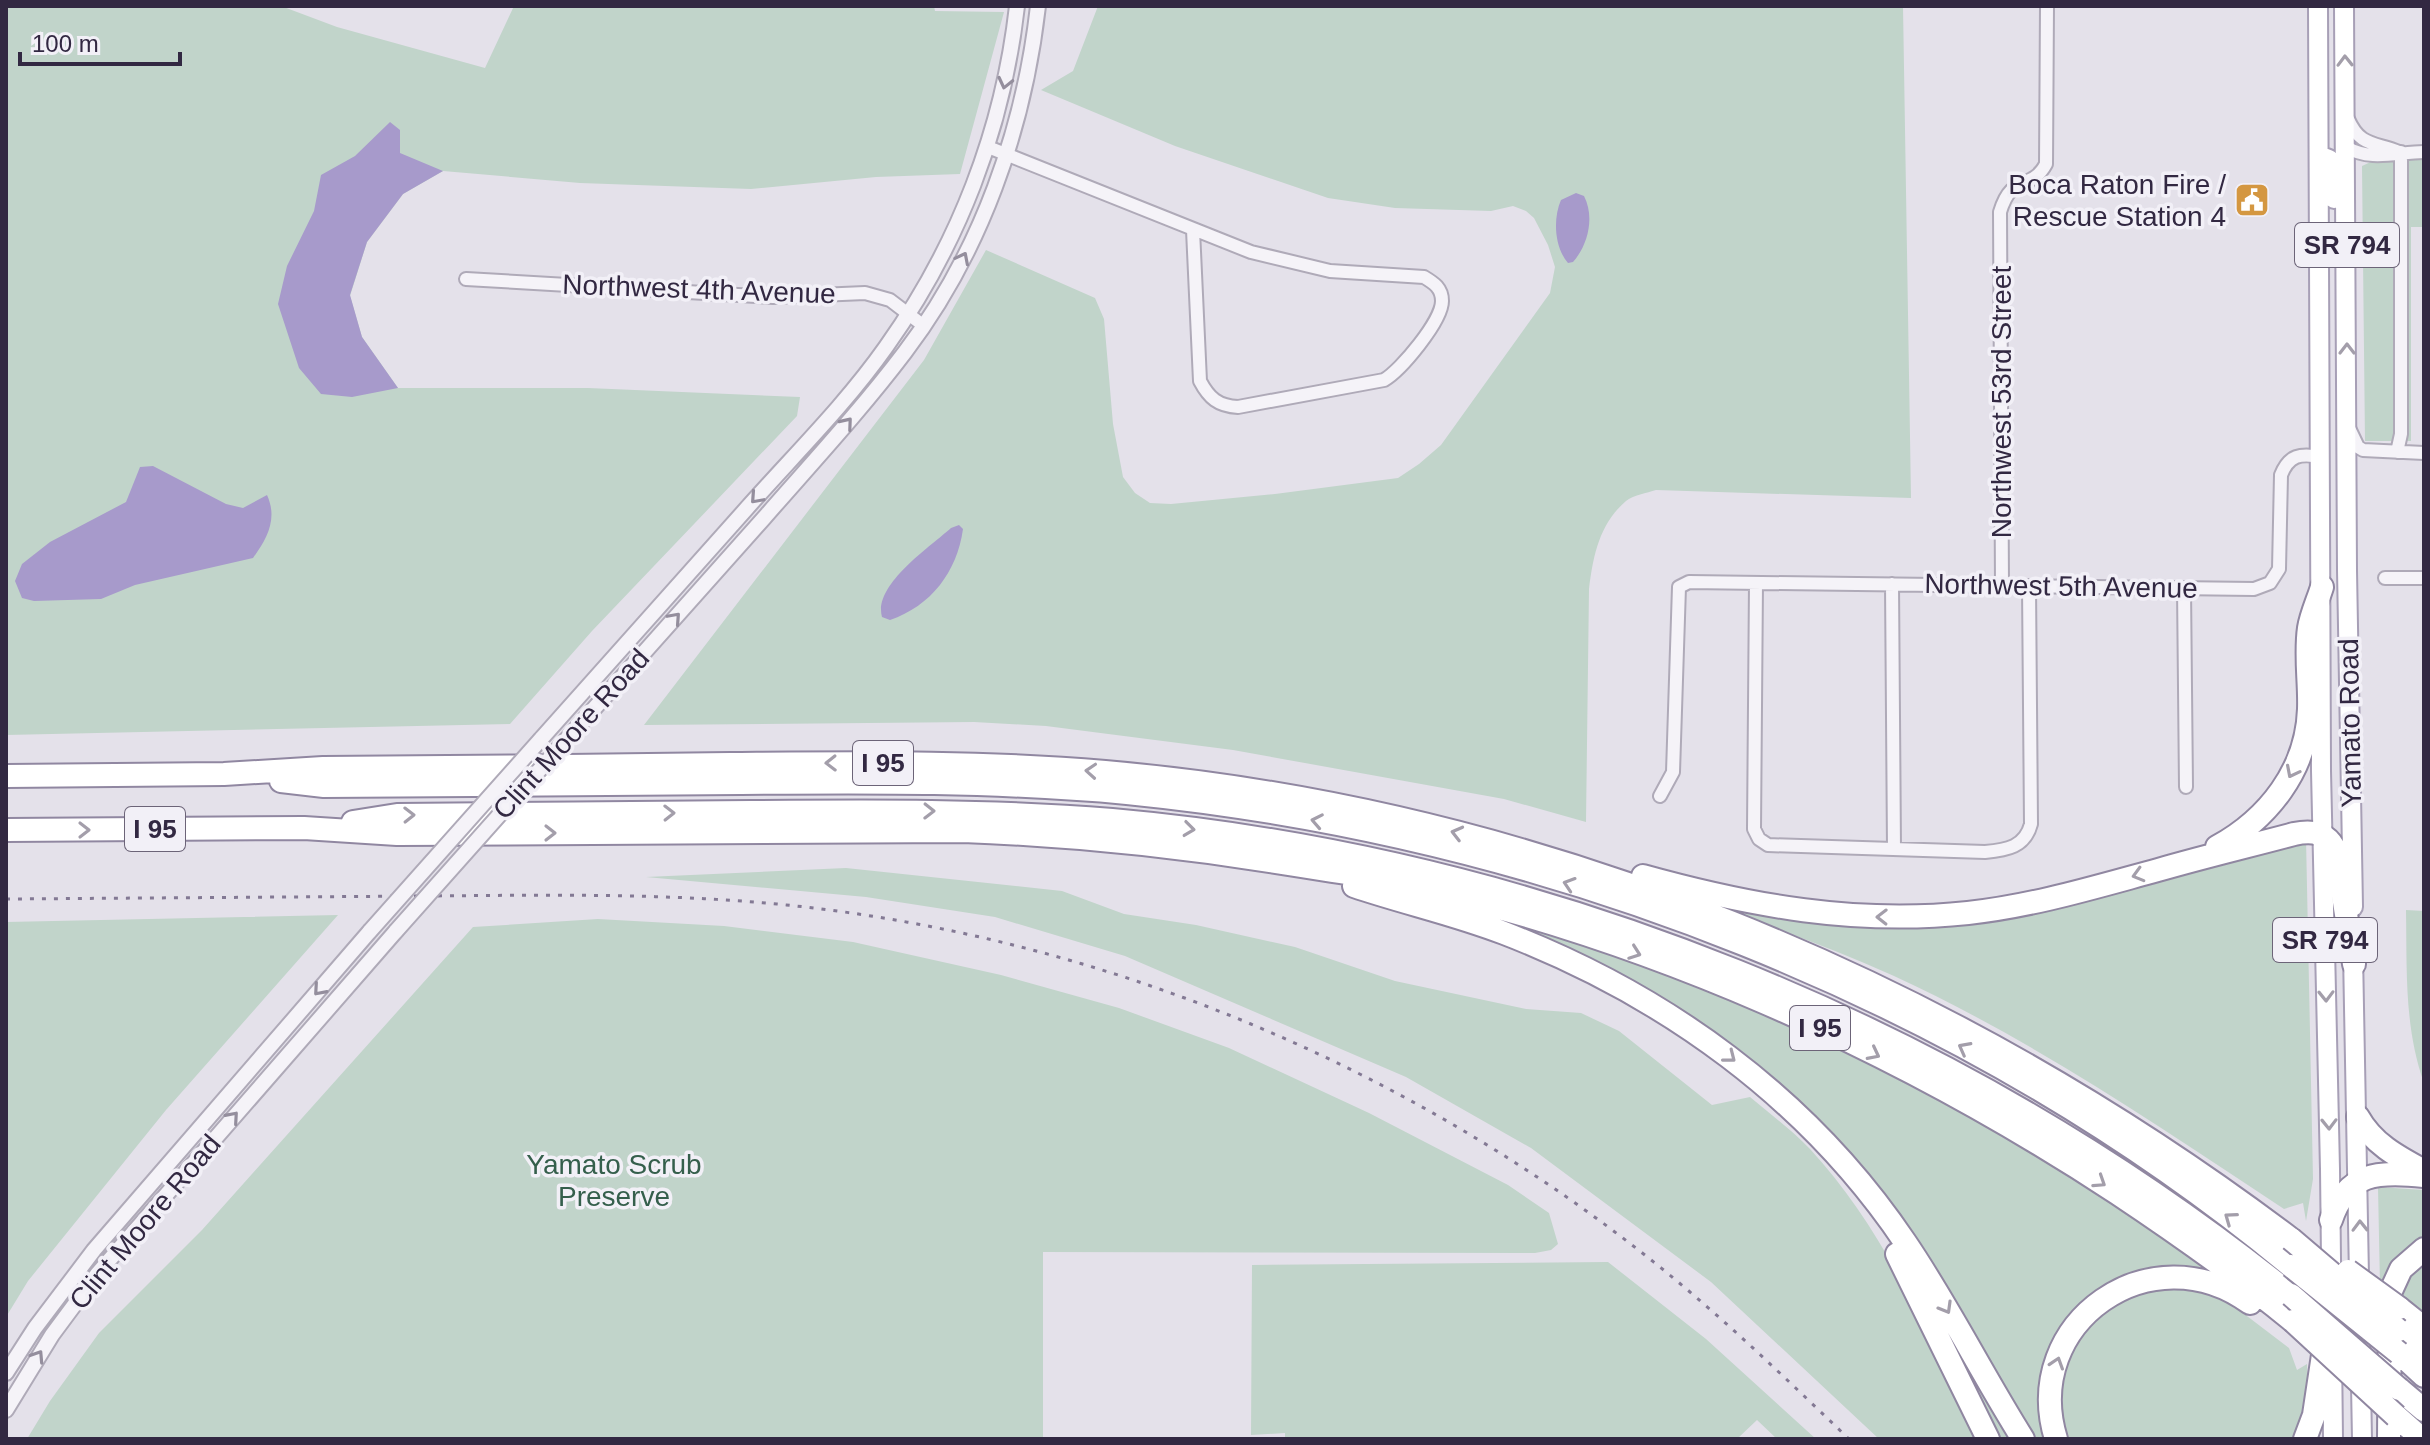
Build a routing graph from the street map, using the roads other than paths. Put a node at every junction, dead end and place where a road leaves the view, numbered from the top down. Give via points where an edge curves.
1 (1017, 6) edge
2 (1038, 6) edge
3 (2047, 6) edge
4 (2318, 6) edge
5 (2329, 6) edge
6 (2344, 6) edge
7 (2345, 111) junction
8 (988, 147) junction
9 (2346, 147) junction
10 (2400, 152) junction
11 (2424, 152) edge
12 (1007, 155) junction
13 (2319, 155) junction
14 (1193, 230) junction
15 (466, 279) dead end
16 (2347, 287) junction
17 (2319, 297) junction
18 (909, 314) junction
19 (924, 326) junction
20 (2347, 395) junction
21 (2347, 421) junction
22 (2397, 452) junction
23 (2424, 453) edge
24 (2321, 457) junction
25 (2385, 578) dead end
26 (2424, 578) edge
27 (1756, 583) junction
28 (1892, 584) junction
29 (2002, 585) junction
30 (2029, 586) junction
31 (2322, 587) junction
32 (2184, 588) junction
33 (2347, 598) junction
34 (224, 774) junction
35 (6, 776) edge
36 (2186, 787) dead end
37 (1660, 796) dead end
38 (304, 828) junction
39 (6, 830) edge
40 (2322, 834) junction
41 (1894, 848) junction
42 (1533, 853) junction
43 (2185, 862) junction
44 (1288, 864) junction
45 (2354, 964) junction
46 (1776, 1095) junction
47 (2358, 1117) junction
48 (2424, 1174) edge
49 (2359, 1180) junction
50 (2331, 1220) junction
51 (2424, 1249) edge
52 (2332, 1294) junction
53 (2398, 1319) junction
54 (2292, 1328) junction
55 (2424, 1328) edge
56 (2424, 1351) edge
57 (6, 1373) edge
58 (2424, 1376) edge
59 (6, 1410) edge
60 (2424, 1410) edge
61 (1988, 1439) edge
62 (2023, 1439) edge
63 (2056, 1439) edge
64 (2305, 1439) edge
65 (2333, 1439) edge
66 (2362, 1439) edge
67 (2389, 1439) edge
68 (2422, 1439) edge

1 -> 8 street, Clint Moore Road
2 - 12 street, Clint Moore Road via 1028,75
3 - 29 street, Northwest 53rd Street via 2046,164 2041,174 2013,187 2000,212
4 - 13 main road, Yamato Road / SR 794
5 - 9 main road via 2329,119
7 -> 6 main road, Yamato Road / SR 794
7 - 9 main road, Yamato Road / SR 794
7 - 10 street via 2360,139
8 - 12 street
8 - 18 street, Clint Moore Road via 955,231
9 - 10 street via 2369,156
9 - 16 main road, Yamato Road / SR 794
10 - 11 street
10 - 22 street
12 - 14 street
19 -> 12 street, Clint Moore Road via 975,234
13 - 16 main road via 2333,165 2335,263
13 - 17 main road, Yamato Road / SR 794
14 - 14 street via 1251,252 1317,268 1424,277 1441,293 1442,304 1402,367 1384,380 1227,406 1207,395 1200,381
15 - 18 street, Northwest 4th Avenue via 773,297 865,293 890,300
20 -> 16 main road, Yamato Road / SR 794
17 - 20 main road via 2331,313 2335,410 2343,408
17 - 24 main road, Yamato Road / SR 794
18 - 19 street, Northwest 4th Avenue
18 -> 57 street, Clint Moore Road, bridge via 845,398 94,1250
59 -> 19 street, Clint Moore Road, bridge via 98,1273 846,426
20 - 21 main road, Yamato Road / SR 794
21 - 22 street via 2363,450
21 - 33 main road, Yamato Road / SR 794
22 - 23 street
24 - 31 main road, Yamato Road / SR 794
24 - 32 street, Northwest 5th Avenue via 2293,456 2283,468 2281,558 2270,583 2254,589
24 - 33 main road via 2336,474 2336,581
25 - 26 street
27 - 28 street, Northwest 5th Avenue
27 - 37 street, Northwest 5th Avenue via 1689,582 1679,587 1673,772
27 - 41 street via 1754,829 1759,839 1768,845
28 - 29 street, Northwest 5th Avenue
28 - 41 street
29 - 30 street, Northwest 5th Avenue
30 - 32 street, Northwest 5th Avenue
30 - 41 street via 2029,831 2019,845 1997,851
31 - 40 main road, Yamato Road / SR 794
31 -> 43 highway via 2309,628 2309,723 2296,765 2255,821
32 - 36 street
33 - 45 main road, Yamato Road / SR 794
34 - 35 highway, I 95
42 -> 34 highway, I 95 via 1303,799 1041,767 892,763 323,768
58 -> 34 highway, bridge via 2210,1203 2012,1074 1776,959 1529,871 1427,844 1208,803 1011,785 324,786
39 -> 38 highway, I 95
38 -> 44 highway, I 95 via 397,834 963,831 1127,842
38 -> 60 highway, bridge via 397,815 1000,812 1198,830 1414,870 1676,949 1895,1043 2095,1155 2193,1221 2291,1295
40 - 43 highway via 2299,833
40 - 45 highway via 2338,857
40 -> 50 main road, Yamato Road / SR 794
43 -> 42 highway via 2010,907 1879,917 1767,907
42 - 53 highway, I 95, bridge via 1791,947 1968,1031 2137,1131
44 -> 46 highway via 1478,923 1579,965 1700,1034
44 -> 54 highway, I 95 via 1411,886 1561,927 1709,980 1817,1027 2058,1156 2177,1234
45 - 47 main road, Yamato Road / SR 794
46 - 61 highway via 1852,1186 1889,1241
46 -> 62 highway via 1831,1149 1889,1220
47 - 48 highway via 2385,1149
47 - 49 main road, Yamato Road / SR 794
48 - 49 highway
49 - 50 highway via 2341,1196
66 -> 49 main road, Yamato Road / SR 794
50 - 52 main road, Yamato Road / SR 794
51 - 67 highway via 2401,1269 2390,1293
52 - 64 highway via 2316,1405
52 - 65 main road, Yamato Road / SR 794
53 - 55 highway
53 - 56 highway, I 95
63 -> 54 highway via 2050,1396 2060,1351 2090,1309 2121,1289 2158,1278 2203,1281 2242,1297
54 - 68 highway, bridge

